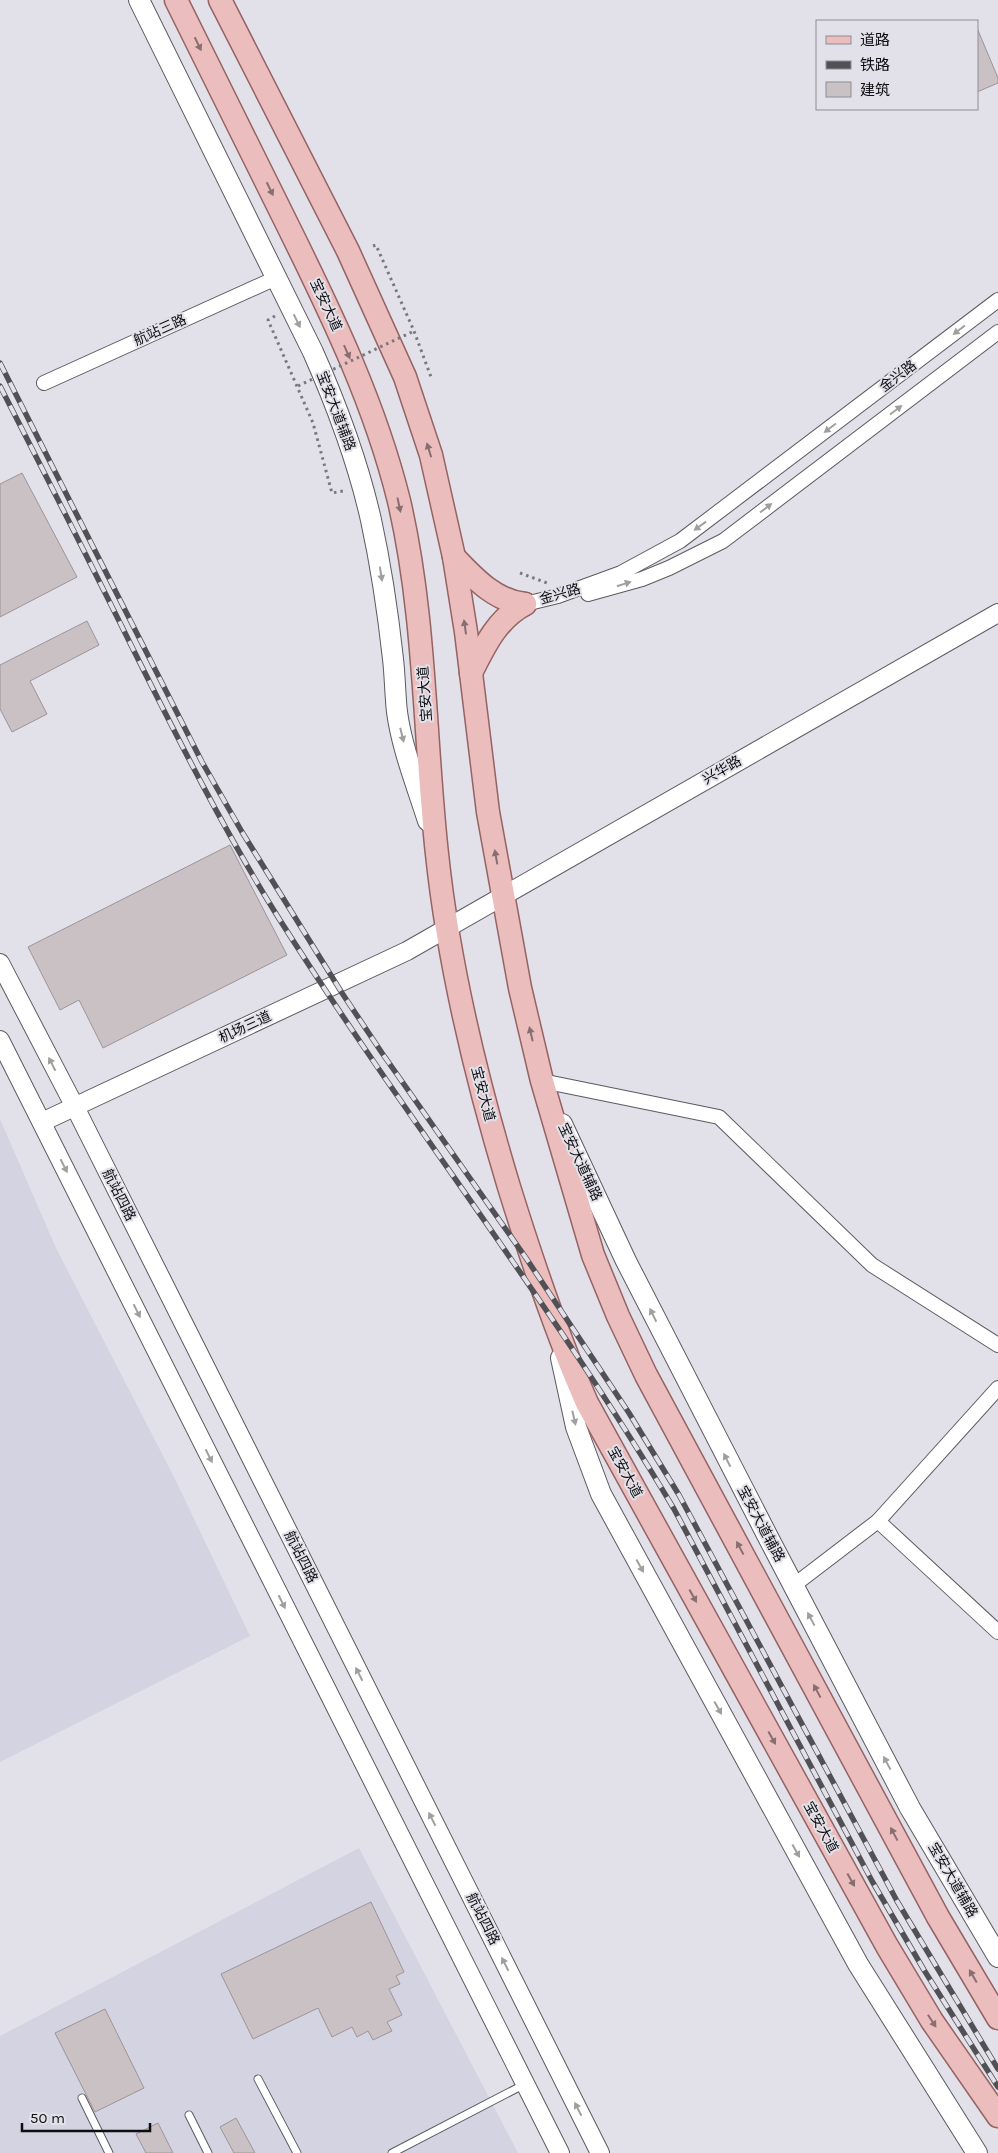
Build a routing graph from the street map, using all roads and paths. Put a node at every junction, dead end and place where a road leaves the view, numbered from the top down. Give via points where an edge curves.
1 (140, 0) edge
2 (176, 0) edge
3 (220, 0) edge
4 (373, 246) dead end
5 (276, 278) junction
6 (998, 300) edge
7 (268, 320) dead end
8 (414, 331) junction
9 (998, 332) edge
10 (430, 376) dead end
11 (44, 383) dead end
12 (298, 386) junction
13 (343, 491) dead end
14 (454, 558) junction
15 (525, 604) junction
16 (998, 613) edge
17 (471, 673) junction
18 (437, 853) junction
19 (503, 896) junction
20 (447, 928) junction
21 (0, 963) edge
22 (0, 1040) edge
23 (542, 1081) junction
24 (75, 1107) junction
25 (42, 1122) junction
26 (552, 1319) junction
27 (998, 1344) edge
28 (998, 1388) edge
29 (878, 1521) junction
30 (794, 1586) junction
31 (998, 1632) edge
32 (998, 1957) edge
33 (998, 2018) edge
34 (258, 2079) dead end
35 (525, 2084) junction
36 (82, 2098) dead end
37 (188, 2115) dead end
38 (998, 2116) edge
39 (109, 2153) edge
40 (208, 2153) edge
41 (296, 2153) edge
42 (392, 2153) edge
43 (560, 2153) edge
44 (600, 2153) edge
45 (977, 2153) edge

1 - 5 main road, 宝安大道辅路
2 -> 18 main road, 宝安大道 via 338,330 366,393 383,443 399,503 420,624
14 -> 3 main road via 431,455 405,377 348,251
4 - 8 path via 376,245
5 - 11 street, 航站三路
5 -> 18 main road, 宝安大道辅路 via 332,394 361,478 380,571 397,712
6 -> 15 street, 金兴路 via 680,540 622,573
7 - 12 path
8 - 10 path
8 - 12 path, bridge
15 -> 9 street, 金兴路 via 584,595 642,579 723,541
12 - 13 path via 313,423 332,493
14 - 15 main road via 482,585 513,602
17 -> 14 main road
15 - 17 main road via 511,612 489,636
16 - 19 street, 兴华路
19 -> 17 main road via 488,812
18 - 20 main road, 宝安大道
19 - 20 street, 兴华路
23 -> 19 main road
20 - 24 street, 机场三道 via 407,951
20 - 26 main road, 宝安大道 via 459,1000 484,1096 524,1236
24 -> 21 street, 航站四路
22 - 25 street
23 - 27 street via 719,1117 872,1265
30 -> 23 main road, 宝安大道辅路 via 626,1261
33 -> 23 main road via 938,1917 630,1342 593,1255
24 - 25 street, 机场三道
44 -> 24 street, 航站四路
25 -> 35 street
26 -> 38 main road, 宝安大道 via 591,1411 887,1946 932,2021
26 -> 45 main road via 576,1427 601,1494 858,1964
28 - 29 street
29 - 30 street
29 - 31 street
32 -> 30 main road, 宝安大道辅路 via 910,1808
34 - 41 lane
35 - 42 lane
35 - 43 street
36 - 39 lane
37 - 40 lane

